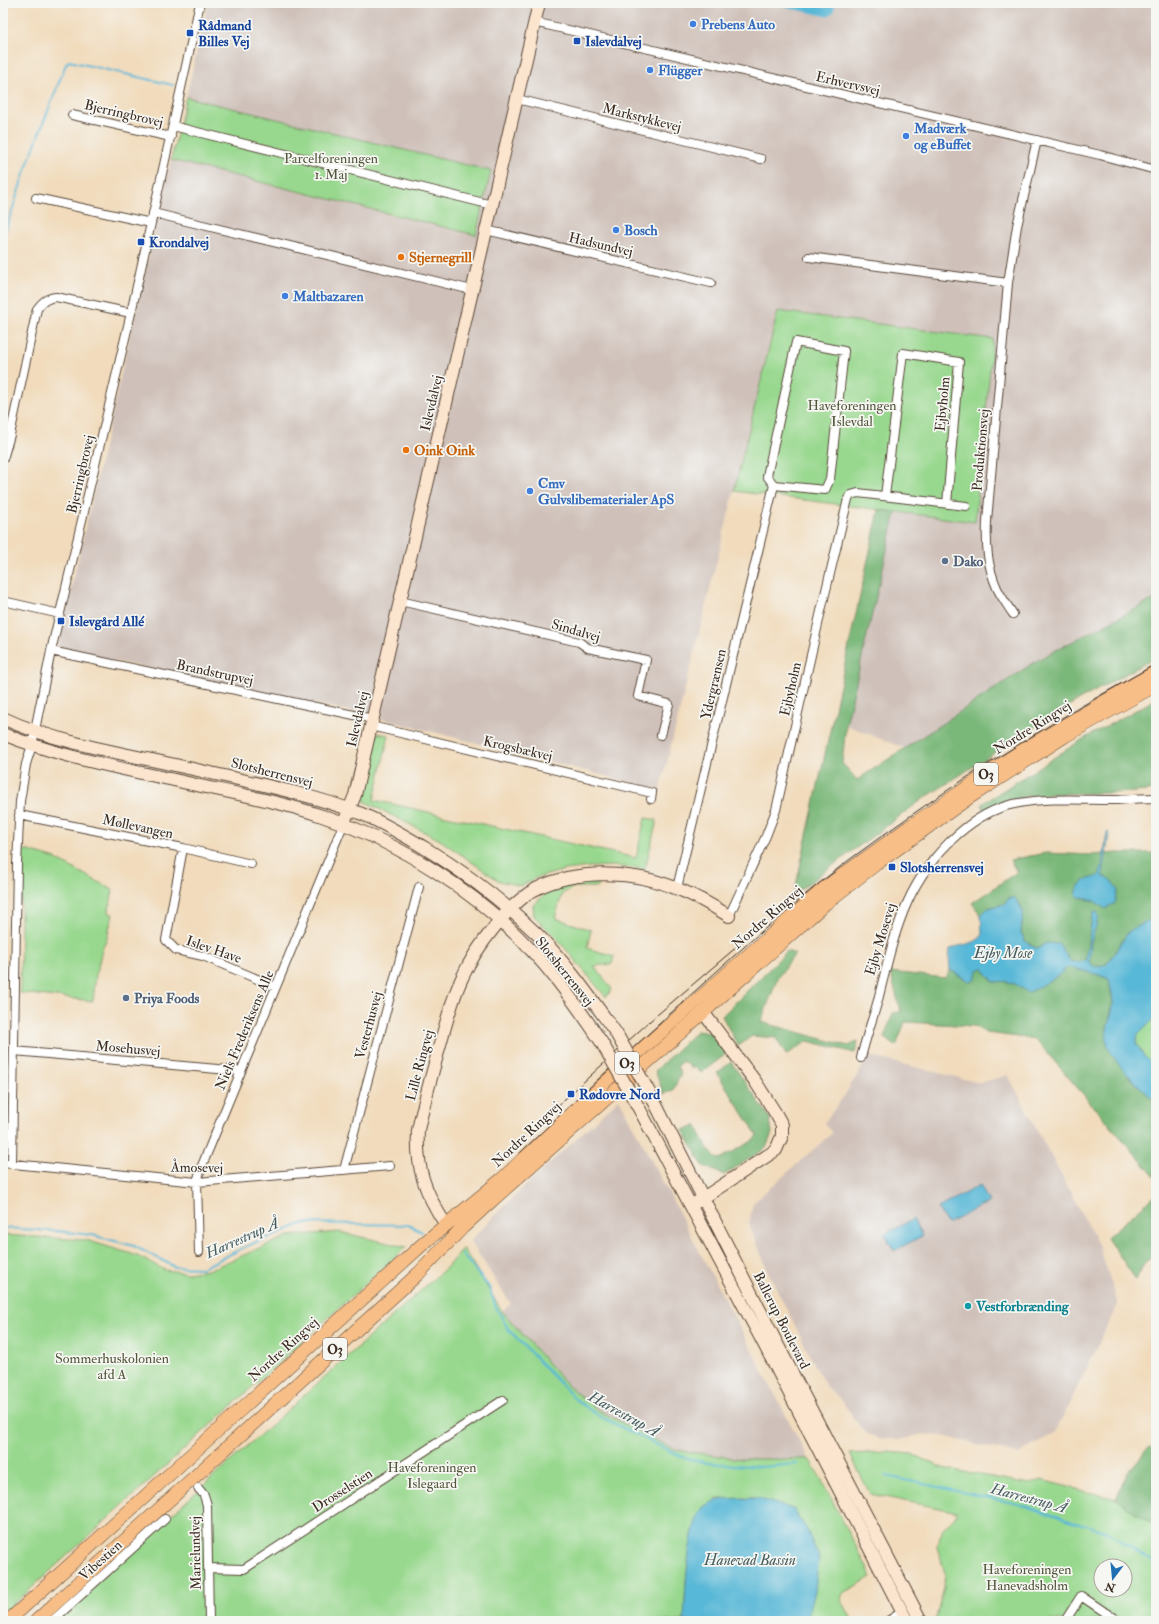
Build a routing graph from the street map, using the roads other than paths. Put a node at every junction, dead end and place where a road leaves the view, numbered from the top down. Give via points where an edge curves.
1 (200, 3) edge
2 (539, 3) edge
3 (534, 22) junction
4 (517, 99) junction
5 (72, 115) dead end
6 (173, 126) junction
7 (171, 137) junction
8 (1037, 140) junction
9 (761, 158) dead end
10 (1156, 170) edge
11 (36, 198) dead end
12 (492, 205) junction
13 (153, 213) junction
14 (151, 223) junction
15 (486, 230) junction
16 (809, 257) dead end
17 (1008, 283) junction
18 (711, 284) dead end
19 (472, 290) junction
20 (131, 312) junction
21 (3, 458) edge
22 (774, 485) junction
23 (885, 496) junction
24 (947, 504) junction
25 (966, 506) dead end
26 (3, 601) edge
27 (400, 601) junction
28 (60, 614) junction
29 (1013, 614) dead end
30 (51, 651) junction
31 (1156, 671) edge
32 (1156, 685) edge
33 (3, 718) edge
34 (372, 723) junction
35 (35, 730) junction
36 (3, 734) edge
37 (661, 735) dead end
38 (32, 745) junction
39 (1156, 798) edge
40 (651, 799) dead end
41 (349, 809) junction
42 (19, 814) junction
43 (342, 824) junction
44 (183, 848) junction
45 (420, 862) junction
46 (251, 864) dead end
47 (418, 887) dead end
48 (677, 888) junction
49 (511, 910) junction
50 (729, 916) joint
51 (500, 921) junction
52 (276, 987) junction
53 (703, 1012) junction
54 (605, 1018) junction
55 (616, 1034) joint
56 (602, 1043) joint
57 (14, 1051) junction
58 (861, 1058) dead end
59 (240, 1071) junction
60 (7, 1164) edge
61 (390, 1166) dead end
62 (344, 1170) junction
63 (197, 1182) junction
64 (703, 1198) junction
65 (690, 1206) junction
66 (446, 1225) junction
67 (199, 1252) dead end
68 (503, 1400) dead end
69 (198, 1488) dead end
70 (165, 1518) dead end
71 (208, 1568) junction
72 (904, 1616) edge
73 (8, 1621) edge
74 (36, 1621) edge
75 (52, 1621) edge
76 (208, 1621) edge
77 (888, 1621) edge
78 (920, 1621) edge
79 (1065, 1621) edge
80 (1118, 1621) edge

1 - 6 street, Bjerringbrovej
2 - 3 street, Islevdalvej
3 - 4 street, Islevdalvej
3 - 8 street, Erhvervsvej
4 - 9 street, Markstykkevej
4 - 12 street, Islevdalvej
5 - 7 street, Bjerringbrovej
6 - 7 street, Bjerringbrovej
6 - 12 street
7 - 13 street, Bjerringbrovej
8 - 10 street, Erhvervsvej
8 - 17 street, Produktionsvej via 1017,226
11 - 14 street
12 - 15 street, Islevdalvej
13 - 14 street, Bjerringbrovej
13 - 19 street
14 - 20 street, Bjerringbrovej
15 - 18 street, Hadsundvej
15 - 19 street, Islevdalvej
16 - 17 street
17 - 29 street, Produktionsvej via 986,537 990,569 997,588
19 - 27 street, Islevdalvej
20 - 21 street via 56,297 42,302 37,309
20 - 28 street, Bjerringbrovej
22 - 22 street via 825,490 830,479 844,351 796,342 766,476
22 - 48 street, Ydergrænsen
23 - 24 street, Ejbyholm
23 - 24 street, Ejbyholm via 903,354 958,362
23 - 50 street, Ejbyholm via 858,493 848,499 776,810
24 - 25 street, Ejbyholm
26 - 28 street
27 - 34 street, Islevdalvej
27 - 37 street, Sindalvej via 646,660 638,696 668,704
28 - 30 street, Bjerringbrovej
30 - 34 street, Brandstrupvej
30 - 35 street, Bjerringbrovej
31 - 66 main road, Nordre Ringvej / O3 via 1021,751 909,826 823,889 608,1079 502,1179
32 - 53 main road, Nordre Ringvej / O3 via 1046,747 913,837 826,903
33 - 35 street, Slotsherrensvej
34 - 40 street, Krogsbækvej via 652,793
34 - 41 street, Islevdalvej
35 - 38 street, Bjerringbrovej
35 - 41 street, Slotsherrensvej via 76,742 276,787
36 - 38 street, Slotsherrensvej
38 - 42 street, Bjerringbrovej via 26,764
38 - 43 street, Slotsherrensvej via 73,757 272,802
39 - 58 street, Ejby Mosevej via 1045,799 1012,804 969,824 944,847 911,894 896,931
41 - 43 street, Islevdalvej
41 - 49 street, Slotsherrensvej via 408,837 447,861
42 - 44 street, Møllevangen
42 - 57 street, Bjerringbrovej
43 - 45 street, Slotsherrensvej via 392,846
43 - 52 street, Niels Frederiksens Alle
44 - 46 street, Møllevangen
44 - 52 street, Islev Have via 166,940 176,950 203,956
45 - 49 street, Slotsherrensvej via 440,868 493,907
45 - 51 street, Slotsherrensvej via 440,874
47 - 62 street, Vesterhusvej
48 - 49 street via 632,877 575,876 535,889
48 - 50 street
49 - 51 street
49 - 54 street, Slotsherrensvej via 553,952
51 - 54 street, Slotsherrensvej via 509,922 525,933 583,998
51 - 56 street, Slotsherrensvej via 532,951 559,982
51 - 66 street, Lille Ringvej via 472,958 454,997 418,1130 418,1154 423,1182
52 - 59 street, Niels Frederiksens Alle
53 - 64 street via 755,1081 782,1125 782,1136 776,1150
53 - 74 main road, Nordre Ringvej / O3 via 488,1204 419,1273
54 - 55 street, Slotsherrensvej
55 - 64 street, Ballerup Boulevard, bridge via 654,1101
56 - 65 street, Ballerup Boulevard, bridge
57 - 59 street, Mosehusvej
57 - 60 street, Bjerringbrovej
59 - 63 street, Niels Frederiksens Alle
60 - 63 street, Åmosevej
61 - 62 street, Åmosevej
62 - 63 street, Åmosevej
63 - 67 street, Niels Frederiksens Alle
64 - 65 street
64 - 78 street, Ballerup Boulevard
65 - 72 street, Ballerup Boulevard
66 - 73 main road, Nordre Ringvej / O3
68 - 71 street, Drosselstien via 244,1569
69 - 71 street, Marielundvej via 204,1495 207,1505
70 - 75 street, Vibestien
71 - 76 street, Marielundvej
72 - 77 street
79 - 80 street via 1081,1596

